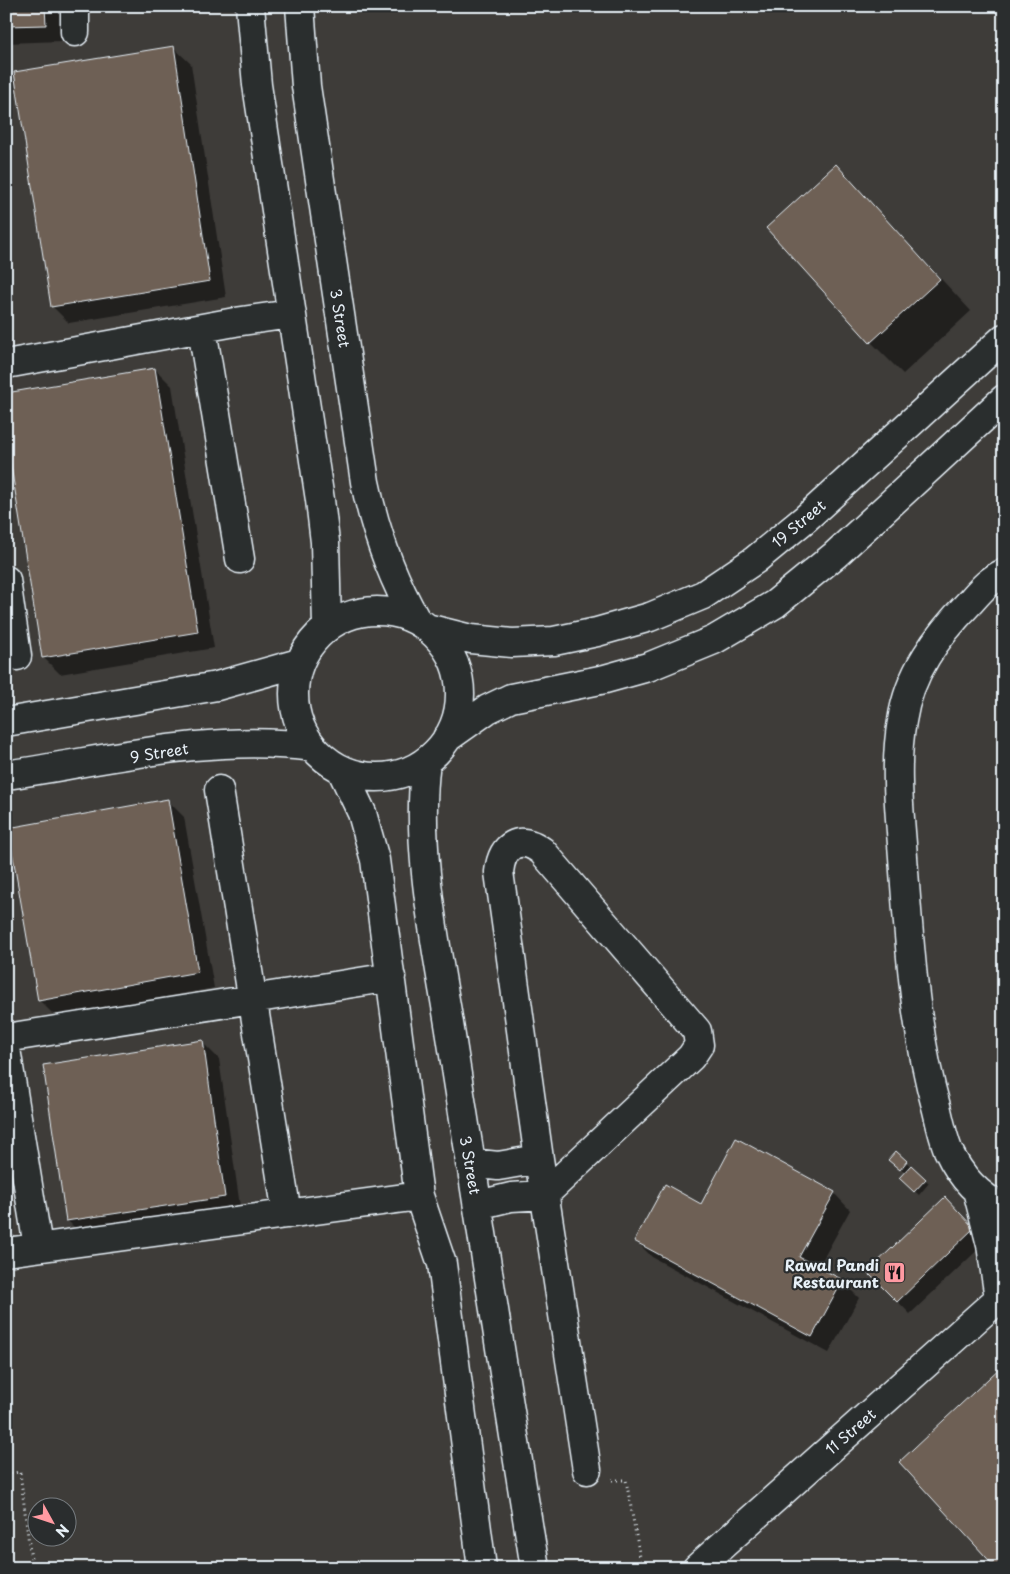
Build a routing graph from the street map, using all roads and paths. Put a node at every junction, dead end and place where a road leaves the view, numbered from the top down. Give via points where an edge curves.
1 (250, 6) edge
2 (300, 6) edge
3 (291, 314) junction
4 (202, 329) junction
5 (1004, 338) edge
6 (6, 364) edge
7 (1004, 399) edge
8 (240, 559) dead end
9 (1004, 573) edge
10 (6, 580) edge
11 (423, 625) junction
12 (327, 627) junction
13 (17, 656) dead end
14 (299, 663) junction
15 (6, 722) edge
16 (447, 738) junction
17 (313, 747) junction
18 (426, 760) junction
19 (342, 769) junction
20 (6, 776) edge
21 (219, 790) dead end
22 (391, 976) junction
23 (252, 998) junction
24 (6, 1038) edge
25 (6, 1049) edge
26 (539, 1159) junction
27 (470, 1163) junction
28 (978, 1194) junction
29 (544, 1195) junction
30 (419, 1196) junction
31 (478, 1204) junction
32 (1004, 1208) edge
33 (287, 1214) junction
34 (38, 1247) junction
35 (6, 1252) edge
36 (1001, 1296) edge
37 (587, 1470) joint
38 (6, 1474) edge
39 (536, 1567) edge
40 (32, 1568) edge
41 (482, 1568) edge
42 (642, 1568) edge
43 (697, 1568) edge

1 - 3 street via 257,85
2 - 11 street, 3 Street via 306,86 371,511 402,594
3 - 4 street
3 - 12 street via 325,542
4 - 6 street
4 - 8 street
5 - 11 street, 19 Street via 805,519 755,560 703,595 650,617 554,641 512,643 471,639
7 - 16 street via 834,555 775,604 714,640 648,667 511,698 466,722
9 - 28 street via 991,581 962,610 928,651 912,683 902,720 898,770 907,911 923,1047 946,1142 965,1179
10 - 13 street
11 - 12 street via 394,612 371,610 348,616
11 - 16 street via 444,644 454,661 459,681 460,701
12 - 14 street via 311,643
14 - 15 street via 217,686
14 - 17 street via 294,685 295,707 301,728
16 - 18 street
17 - 19 street
17 - 20 street, 9 Street via 244,742 184,748
18 - 19 street via 394,775 376,777
18 - 27 street, 3 Street via 422,818 427,876
19 - 22 street via 367,829 379,884
21 - 23 street
22 - 23 street
22 - 30 street
23 - 24 street
23 - 33 street
25 - 34 street
26 - 27 street via 498,1166
26 - 29 street
26 - 29 street via 499,872 500,859 507,848 519,843 531,843 542,851 697,1031 699,1038 699,1045 691,1057
27 - 31 street, 3 Street
28 - 32 street
28 - 36 street
29 - 31 street
29 - 37 street
30 - 33 street
30 - 41 street via 442,1264
31 - 39 street, 3 Street
33 - 34 street
34 - 35 street
36 - 43 street, 11 Street
37 - 42 path via 588,1480 626,1480
38 - 40 path via 20,1472

